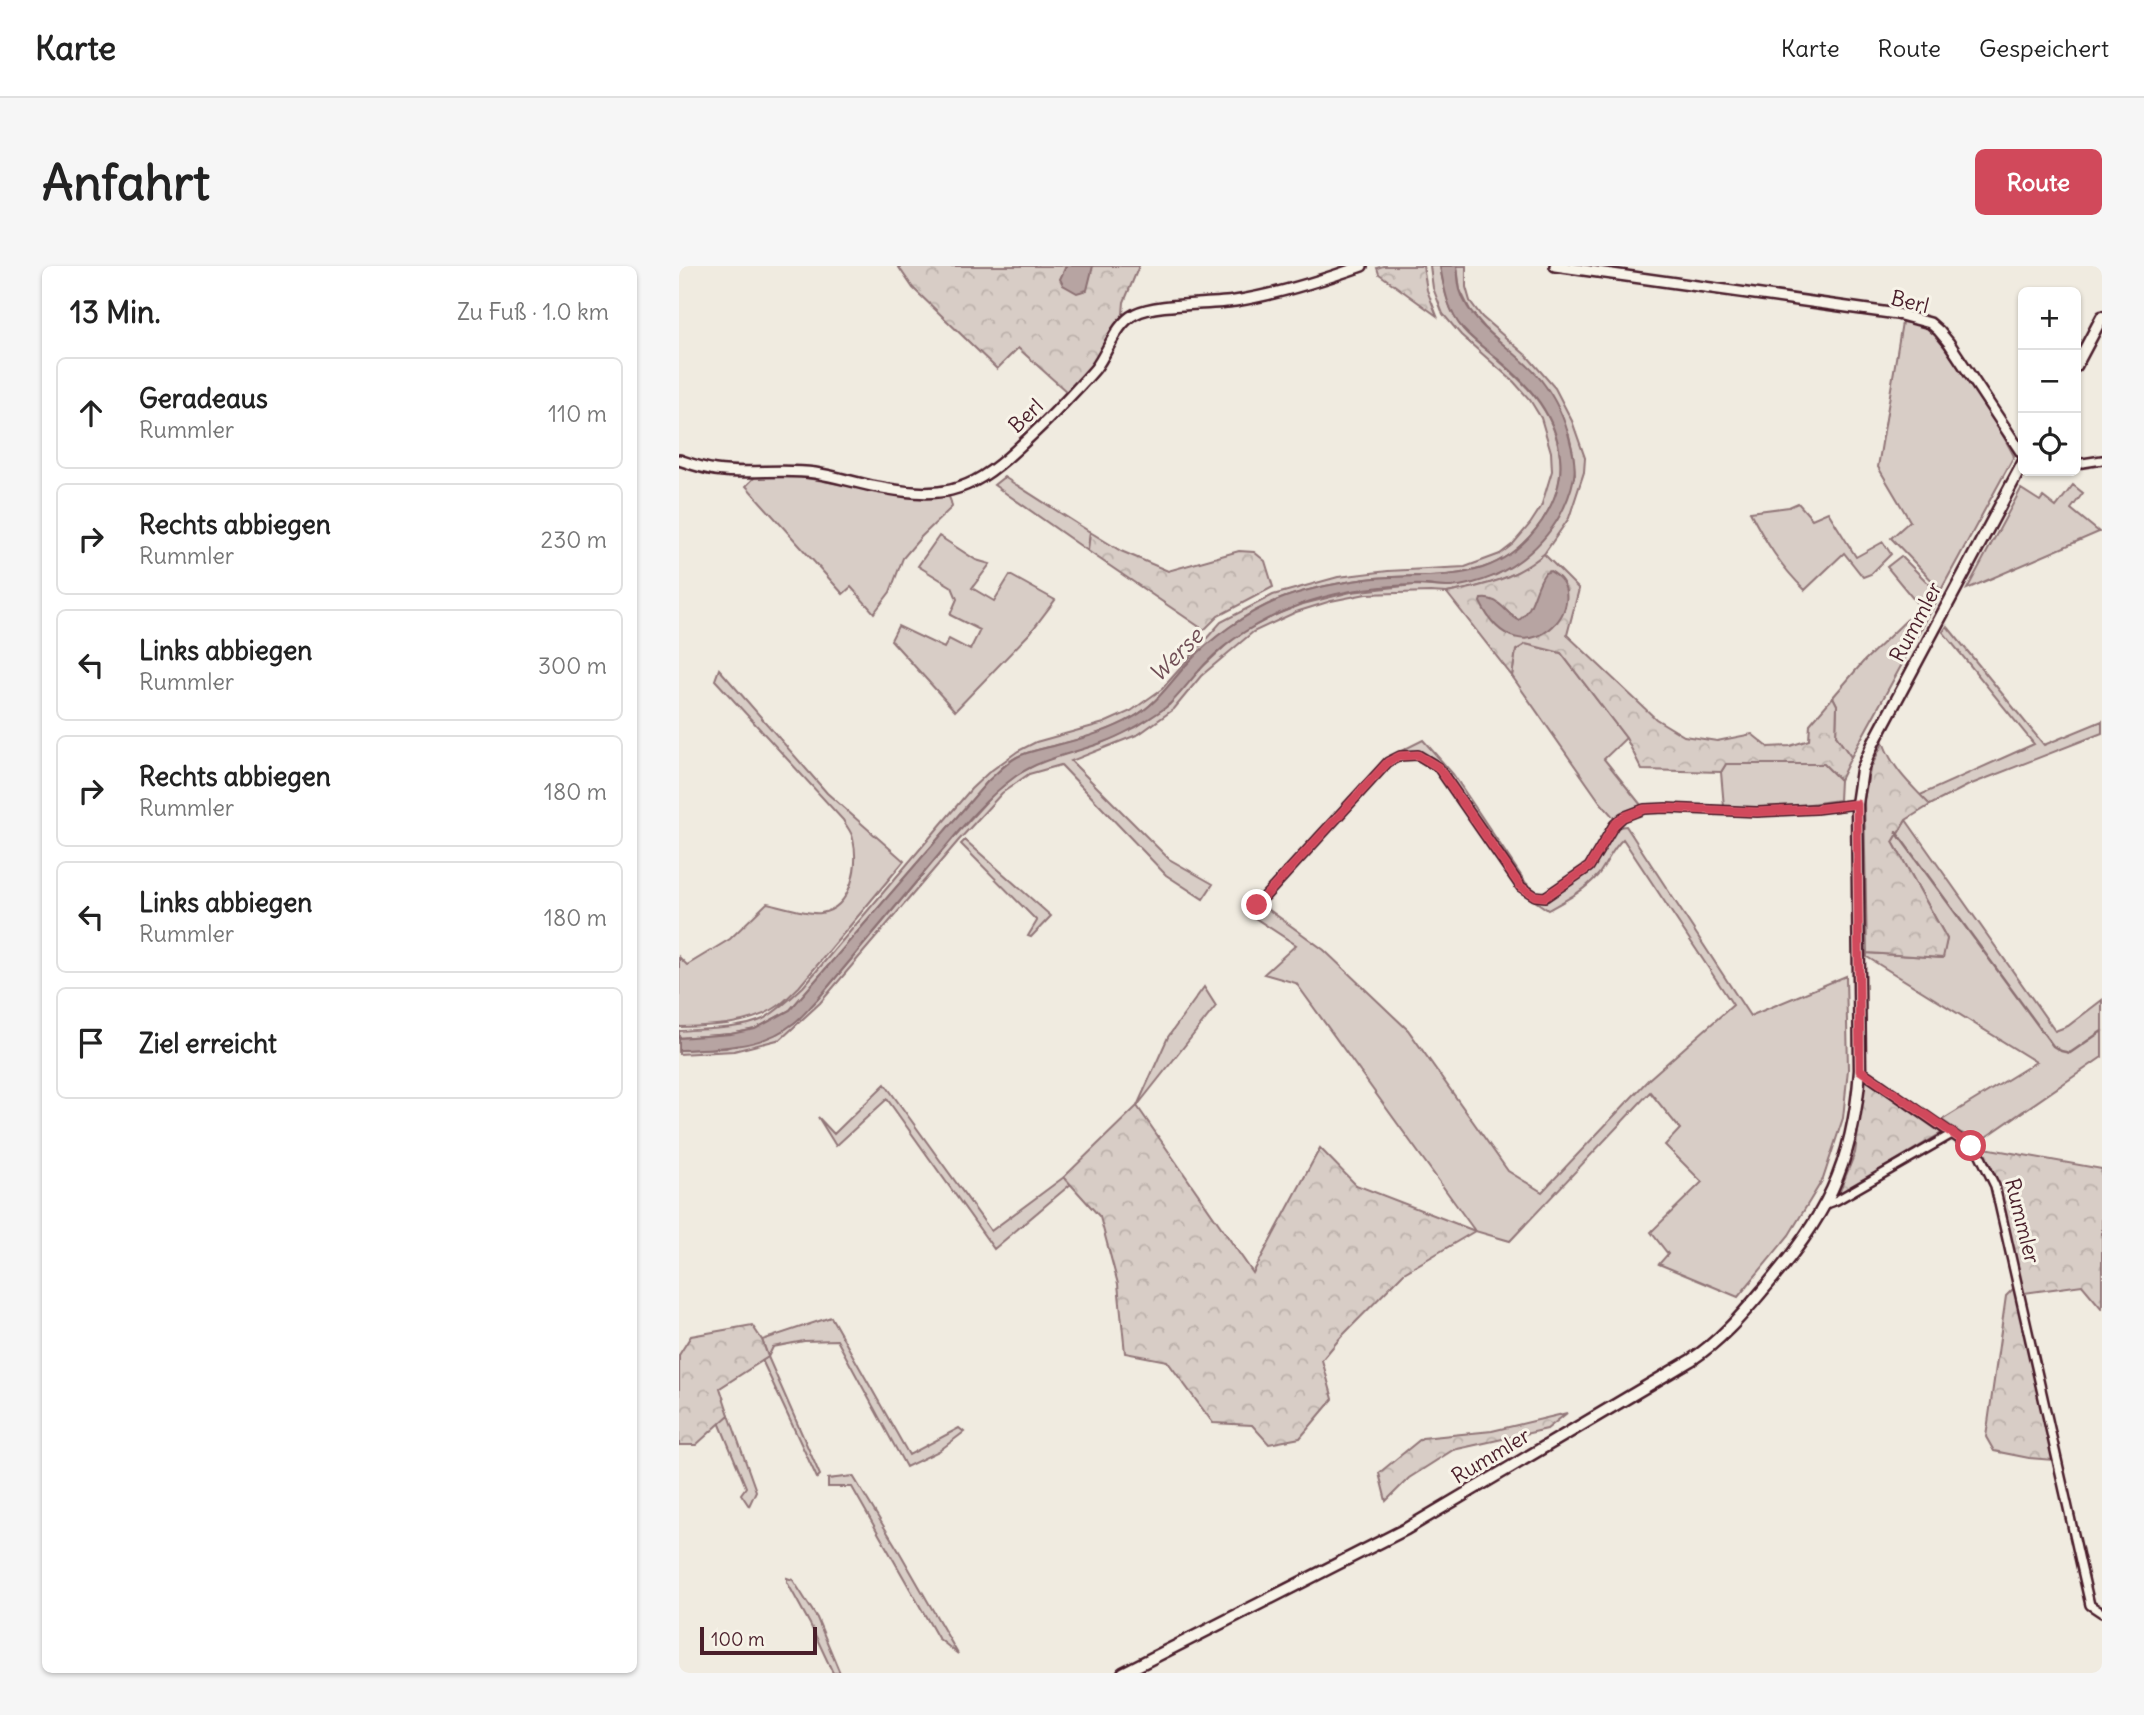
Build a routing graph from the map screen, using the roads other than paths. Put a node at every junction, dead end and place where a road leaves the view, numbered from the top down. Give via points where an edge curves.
1 (1362, 266) edge
2 (1555, 266) edge
3 (2102, 317) edge
4 (2081, 357) edge
5 (2018, 448) edge
6 (679, 460) edge
7 (2102, 460) edge
8 (2081, 463) edge
9 (2018, 472) edge
10 (1857, 804) junction
11 (1257, 905) dead end
12 (1860, 1070) junction
13 (1952, 1134) junction
14 (1826, 1204) junction
15 (2102, 1613) edge
16 (1123, 1673) edge

1 - 6 street, Berl via 1276,294 1133,314 1121,325 1096,367 1042,426 994,470 954,490 923,493 815,473 718,471
2 - 5 street, Berl via 1897,314 1930,323
3 - 4 main road
7 - 8 street
9 - 10 main road, Rummler via 1873,744 1862,771
10 - 11 street via 1757,812 1644,809 1614,825 1589,867 1545,897 1535,896 1521,887 1438,767 1418,755 1400,756 1388,762 1354,797
10 - 12 main road, Rummler
12 - 13 street, Rummler
12 - 14 main road, Rummler via 1848,1148
13 - 14 street
13 - 15 street, Rummler via 1979,1153 1995,1186 2090,1605
14 - 16 main road, Rummler via 1780,1270 1705,1351 1406,1529

